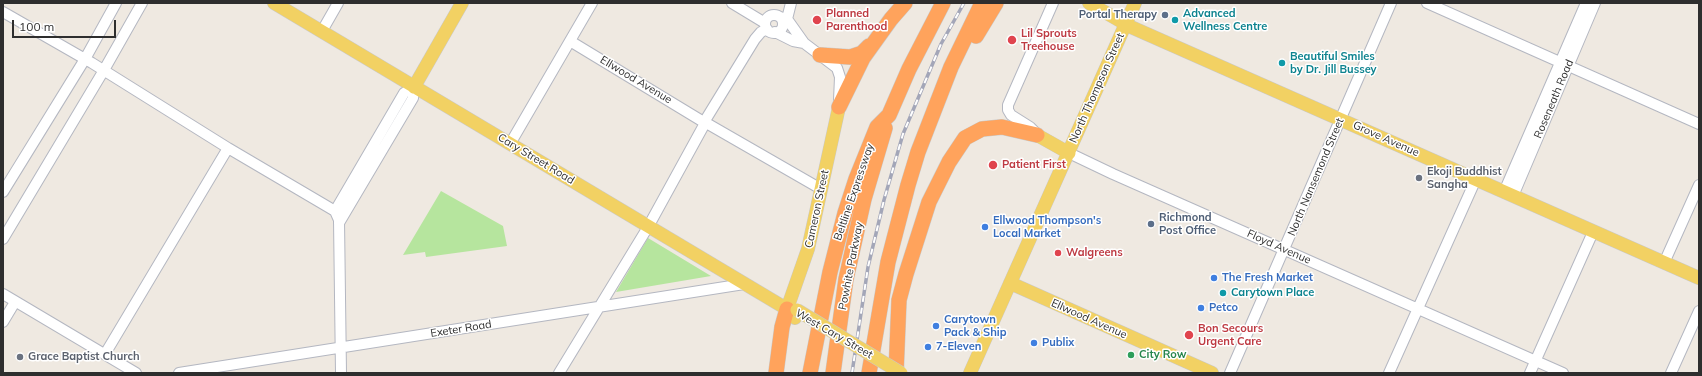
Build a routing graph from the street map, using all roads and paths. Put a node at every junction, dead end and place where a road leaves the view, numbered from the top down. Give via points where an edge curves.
1 (116, 3) edge
2 (142, 3) edge
3 (274, 3) edge
4 (338, 3) edge
5 (462, 3) edge
6 (592, 3) edge
7 (732, 3) edge
8 (790, 3) edge
9 (905, 3) edge
10 (943, 3) edge
11 (982, 3) edge
12 (996, 3) edge
13 (1053, 3) edge
14 (1090, 3) edge
15 (1105, 3) edge
16 (1135, 3) edge
17 (1392, 3) edge
18 (1427, 3) edge
19 (1586, 3) edge
20 (1596, 3) edge
21 (3, 12) edge
22 (1127, 21) junction
23 (776, 23) junction
24 (322, 31) junction
25 (570, 41) junction
26 (873, 43) junction
27 (804, 44) junction
28 (820, 55) junction
29 (84, 59) junction
30 (1564, 64) junction
31 (951, 67) junction
32 (104, 70) junction
33 (414, 87) junction
34 (838, 107) junction
35 (888, 115) junction
36 (1341, 120) junction
37 (705, 122) junction
38 (1699, 124) edge
39 (1037, 135) junction
40 (510, 144) junction
41 (228, 148) junction
42 (1069, 153) junction
43 (1476, 179) junction
44 (1699, 186) edge
45 (821, 189) junction
46 (3, 192) edge
47 (1508, 194) junction
48 (335, 211) junction
49 (339, 224) junction
50 (648, 227) junction
51 (1593, 232) junction
52 (3, 239) edge
53 (1284, 250) junction
54 (1664, 263) junction
55 (1699, 278) edge
56 (1010, 283) junction
57 (744, 284) junction
58 (3, 294) edge
59 (15, 302) junction
60 (600, 307) junction
61 (1418, 309) junction
62 (1699, 311) edge
63 (793, 312) junction
64 (898, 320) junction
65 (3, 322) edge
66 (341, 347) junction
67 (105, 354) junction
68 (778, 356) junction
69 (1535, 361) junction
70 (136, 373) edge
71 (179, 373) edge
72 (341, 373) edge
73 (559, 373) edge
74 (776, 373) edge
75 (780, 373) edge
76 (810, 373) edge
77 (833, 373) edge
78 (869, 373) edge
79 (886, 373) edge
80 (896, 373) edge
81 (901, 373) edge
82 (970, 373) edge
83 (1212, 373) edge
84 (1230, 373) edge
85 (1389, 373) edge
86 (1530, 373) edge
87 (1563, 373) edge
88 (1671, 373) edge

1 - 29 street
2 - 32 street
3 - 24 main road, Cary Street Road
4 - 24 street
5 - 33 main road
6 - 25 street
7 - 23 street
8 - 23 street
8 - 23 street
9 - 26 highway
10 - 35 highway, Beltline Expressway
11 - 31 highway
12 - 31 highway via 974,39
13 - 39 street, Floyd Avenue via 1008,105 1011,115 1030,127
14 - 22 main road, Grove Avenue
15 - 22 main road, Grove Avenue
16 - 22 main road, North Thompson Street
17 - 36 street, North Nansemond Street
18 - 30 street
19 - 30 street, Roseneath Road
20 - 30 street, Roseneath Road
21 - 29 street
22 - 36 main road, Grove Avenue via 1160,39
22 - 42 main road, North Thompson Street
23 - 27 street
23 - 27 street via 793,41
23 - 37 street via 755,39
24 - 33 main road, Cary Street Road
25 - 37 street, Ellwood Avenue
25 - 40 street
26 - 28 highway via 862,53 850,57
26 - 34 highway
27 - 28 street
28 - 34 street via 839,72
29 - 32 street
29 - 46 street
30 - 38 street
30 - 47 street, Roseneath Road
31 - 78 highway via 918,152 898,218
32 - 41 street
32 - 52 street
33 - 40 main road, Cary Street Road
33 - 48 street via 404,93
33 - 49 street via 413,98
34 - 45 main road, Cameron Street
35 - 76 highway, Beltline Expressway via 877,127 845,213 830,272
35 - 77 highway, Powhite Parkway via 864,199 846,279
36 - 43 main road, Grove Avenue
36 - 53 street, North Nansemond Street
37 - 45 street, Ellwood Avenue
37 - 50 street
39 - 42 main road, Floyd Avenue
39 - 64 highway via 992,127 973,132 958,146 929,202 918,232 899,300
40 - 50 main road, Cary Street Road
41 - 48 street
41 - 67 street
42 - 53 street, Floyd Avenue
42 - 56 main road, North Thompson Street
43 - 47 main road, Grove Avenue
43 - 61 street
44 - 54 street
45 - 63 main road, Cameron Street
47 - 51 main road, Grove Avenue
48 - 49 street
49 - 66 street
50 - 57 main road, Cary Street Road
50 - 60 street
51 - 54 main road, Grove Avenue
51 - 69 street
53 - 61 street, Floyd Avenue
53 - 84 street, North Nansemond Street
54 - 55 main road, Grove Avenue
56 - 82 main road, North Thompson Street
56 - 83 main road, Ellwood Avenue
57 - 60 street, Exeter Road
57 - 63 main road, Cary Street Road
58 - 59 street
59 - 65 street
59 - 67 street
60 - 66 street, Exeter Road
60 - 73 street
61 - 69 street, Floyd Avenue
61 - 85 street
62 - 88 street
63 - 68 highway via 782,327
63 - 79 main road, West Cary Street
63 - 81 main road, West Cary Street, bridge
64 - 79 highway
64 - 80 highway
66 - 71 street, Exeter Road
66 - 72 street
67 - 70 street
68 - 74 highway
68 - 75 highway
69 - 86 street
69 - 87 street, Floyd Avenue

